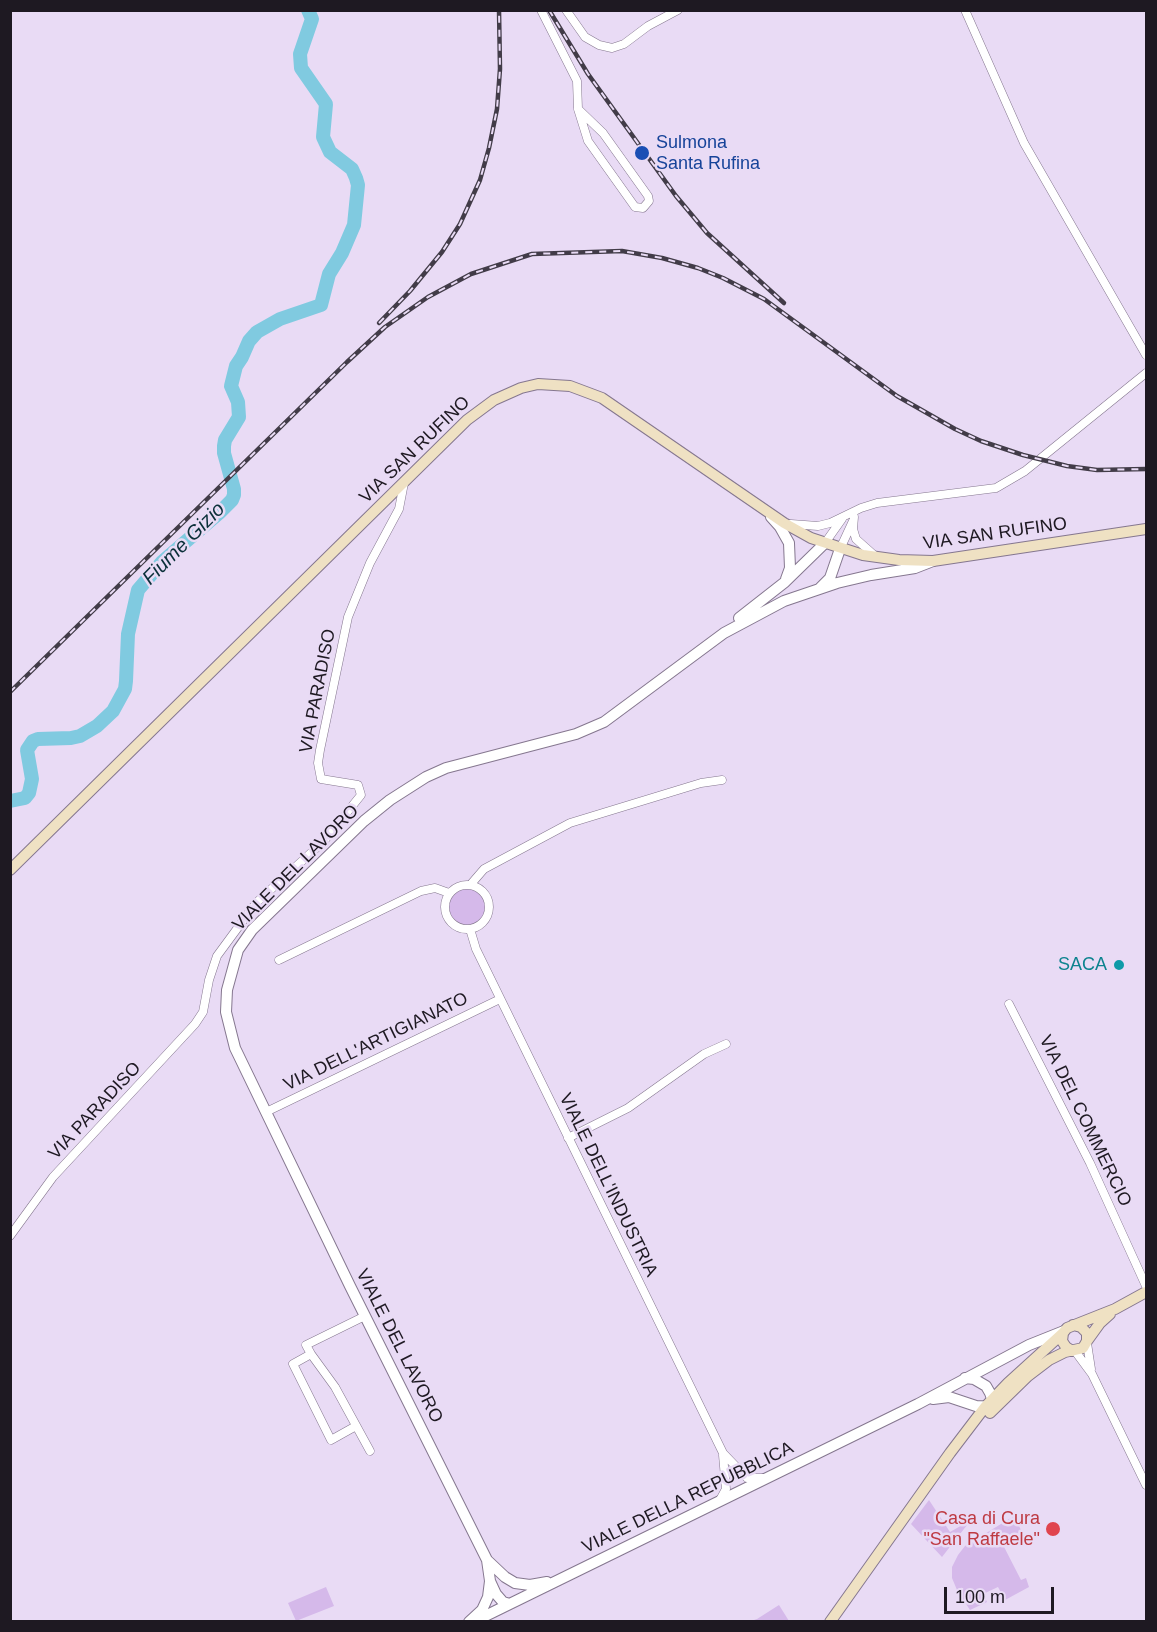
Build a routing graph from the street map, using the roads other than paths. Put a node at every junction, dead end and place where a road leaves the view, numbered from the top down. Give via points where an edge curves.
1 (541, 10) edge
2 (566, 10) edge
3 (678, 10) edge
4 (965, 10) edge
5 (578, 109) junction
6 (1146, 355) edge
7 (1146, 373) edge
8 (404, 483) junction
9 (768, 512) junction
10 (851, 516) junction
11 (784, 523) junction
12 (1146, 529) edge
13 (825, 543) junction
14 (840, 549) junction
15 (880, 558) junction
16 (933, 561) junction
17 (784, 582) junction
18 (818, 590) junction
19 (724, 633) junction
20 (722, 780) dead end
21 (10, 870) edge
22 (471, 884) junction
23 (450, 893) junction
24 (470, 929) junction
25 (227, 941) junction
26 (238, 950) junction
27 (279, 960) dead end
28 (500, 999) junction
29 (1009, 1004) dead end
30 (726, 1044) dead end
31 (266, 1112) junction
32 (568, 1138) junction
33 (10, 1236) edge
34 (1146, 1286) edge
35 (1146, 1292) edge
36 (1115, 1309) junction
37 (365, 1316) junction
38 (1067, 1330) junction
39 (1087, 1342) junction
40 (1074, 1351) junction
41 (311, 1354) junction
42 (1092, 1374) junction
43 (965, 1378) junction
44 (959, 1400) junction
45 (918, 1404) junction
46 (991, 1404) junction
47 (356, 1426) junction
48 (967, 1430) junction
49 (370, 1451) dead end
50 (723, 1453) junction
51 (739, 1472) junction
52 (726, 1473) junction
53 (766, 1478) junction
54 (1146, 1485) edge
55 (740, 1491) junction
56 (720, 1500) junction
57 (907, 1515) junction
58 (487, 1560) junction
59 (505, 1577) junction
60 (557, 1580) junction
61 (490, 1581) junction
62 (510, 1604) junction
63 (469, 1622) edge
64 (473, 1622) edge
65 (830, 1622) edge

1 - 5 street via 577,81
2 - 3 street via 585,37 612,48
4 - 6 street via 1024,143
5 - 5 street via 593,150 635,207 643,208 648,196 603,133
7 - 10 street via 1004,484 985,491 877,503
8 - 9 main road, VIA SAN RUFINO via 467,420 494,400 521,388 552,384 602,398
8 - 21 main road, VIA SAN RUFINO
8 - 25 street, VIA PARADISO via 399,509 370,563 348,617 318,763 321,779 358,785 361,795 324,841 256,903
9 - 11 main road, VIA SAN RUFINO
9 - 17 street via 789,543 790,568
10 - 11 street via 818,526
10 - 13 street via 838,522
10 - 14 street
10 - 15 street via 856,539
11 - 13 main road, VIA SAN RUFINO
12 - 16 main road, VIA SAN RUFINO
13 - 14 main road, VIA SAN RUFINO
13 - 17 street, VIALE DEL LAVORO
14 - 15 main road, VIA SAN RUFINO
14 - 18 street via 830,578
15 - 16 main road, VIA SAN RUFINO
16 - 18 street, VIALE DEL LAVORO
17 - 19 street, VIALE DEL LAVORO
18 - 19 street, VIALE DEL LAVORO via 772,607
19 - 26 street, VIALE DEL LAVORO via 604,722 556,740 446,768 408,788 364,821 252,930
20 - 22 street via 570,823 484,869
22 - 23 street
22 - 24 street via 484,892 490,907 484,922
23 - 24 street via 445,902 448,918 460,928
23 - 27 street via 435,888 421,891
24 - 28 street, VIALE DELL'INDUSTRIA
25 - 26 street
25 - 33 street, VIA PARADISO via 217,956 195,1024 53,1178
26 - 31 street, VIALE DEL LAVORO via 227,990 228,1021 236,1048
28 - 31 street, VIA DELL'ARTIGIANATO
28 - 32 street, VIALE DELL'INDUSTRIA
29 - 34 street, VIA DEL COMMERCIO
30 - 32 street via 704,1054 628,1108
31 - 37 street, VIALE DEL LAVORO
32 - 50 street, VIALE DELL'INDUSTRIA
35 - 36 main road, VIALE DELLA REPUBBLICA
36 - 38 main road, VIALE DELLA REPUBBLICA
36 - 39 main road, VIALE DELLA REPUBBLICA
37 - 41 street via 306,1345
37 - 58 street, VIALE DEL LAVORO
38 - 39 main road via 1084,1329
38 - 40 main road via 1063,1344
38 - 43 street, VIALE DELLA REPUBBLICA
38 - 46 main road
39 - 40 main road
39 - 42 street
40 - 42 street
40 - 46 main road via 1049,1360
41 - 47 street
41 - 47 street via 293,1364 330,1440
42 - 54 street
43 - 45 street, VIALE DELLA REPUBBLICA
43 - 46 street via 986,1386
44 - 45 street, VIALE DELLA REPUBBLICA via 943,1396
44 - 46 street, VIALE DELLA REPUBBLICA
44 - 48 street via 970,1412
45 - 53 street, VIALE DELLA REPUBBLICA
46 - 48 main road
46 - 57 main road
47 - 49 street
48 - 57 main road
50 - 51 street, VIALE DELL'INDUSTRIA
50 - 52 street, VIALE DELL'INDUSTRIA
51 - 53 street via 747,1478
51 - 55 street
52 - 55 street, VIALE DELL'INDUSTRIA
52 - 56 street, VIALE DELL'INDUSTRIA via 726,1489
53 - 55 street, VIALE DELLA REPUBBLICA
55 - 56 street, VIALE DELLA REPUBBLICA
56 - 60 street, VIALE DELLA REPUBBLICA
57 - 65 main road
58 - 59 street
58 - 61 street
59 - 60 street via 530,1585
59 - 62 street via 512,1596
60 - 62 street, VIALE DELLA REPUBBLICA
61 - 62 street via 496,1594
61 - 63 street via 482,1610
62 - 64 street, VIALE DELLA REPUBBLICA

